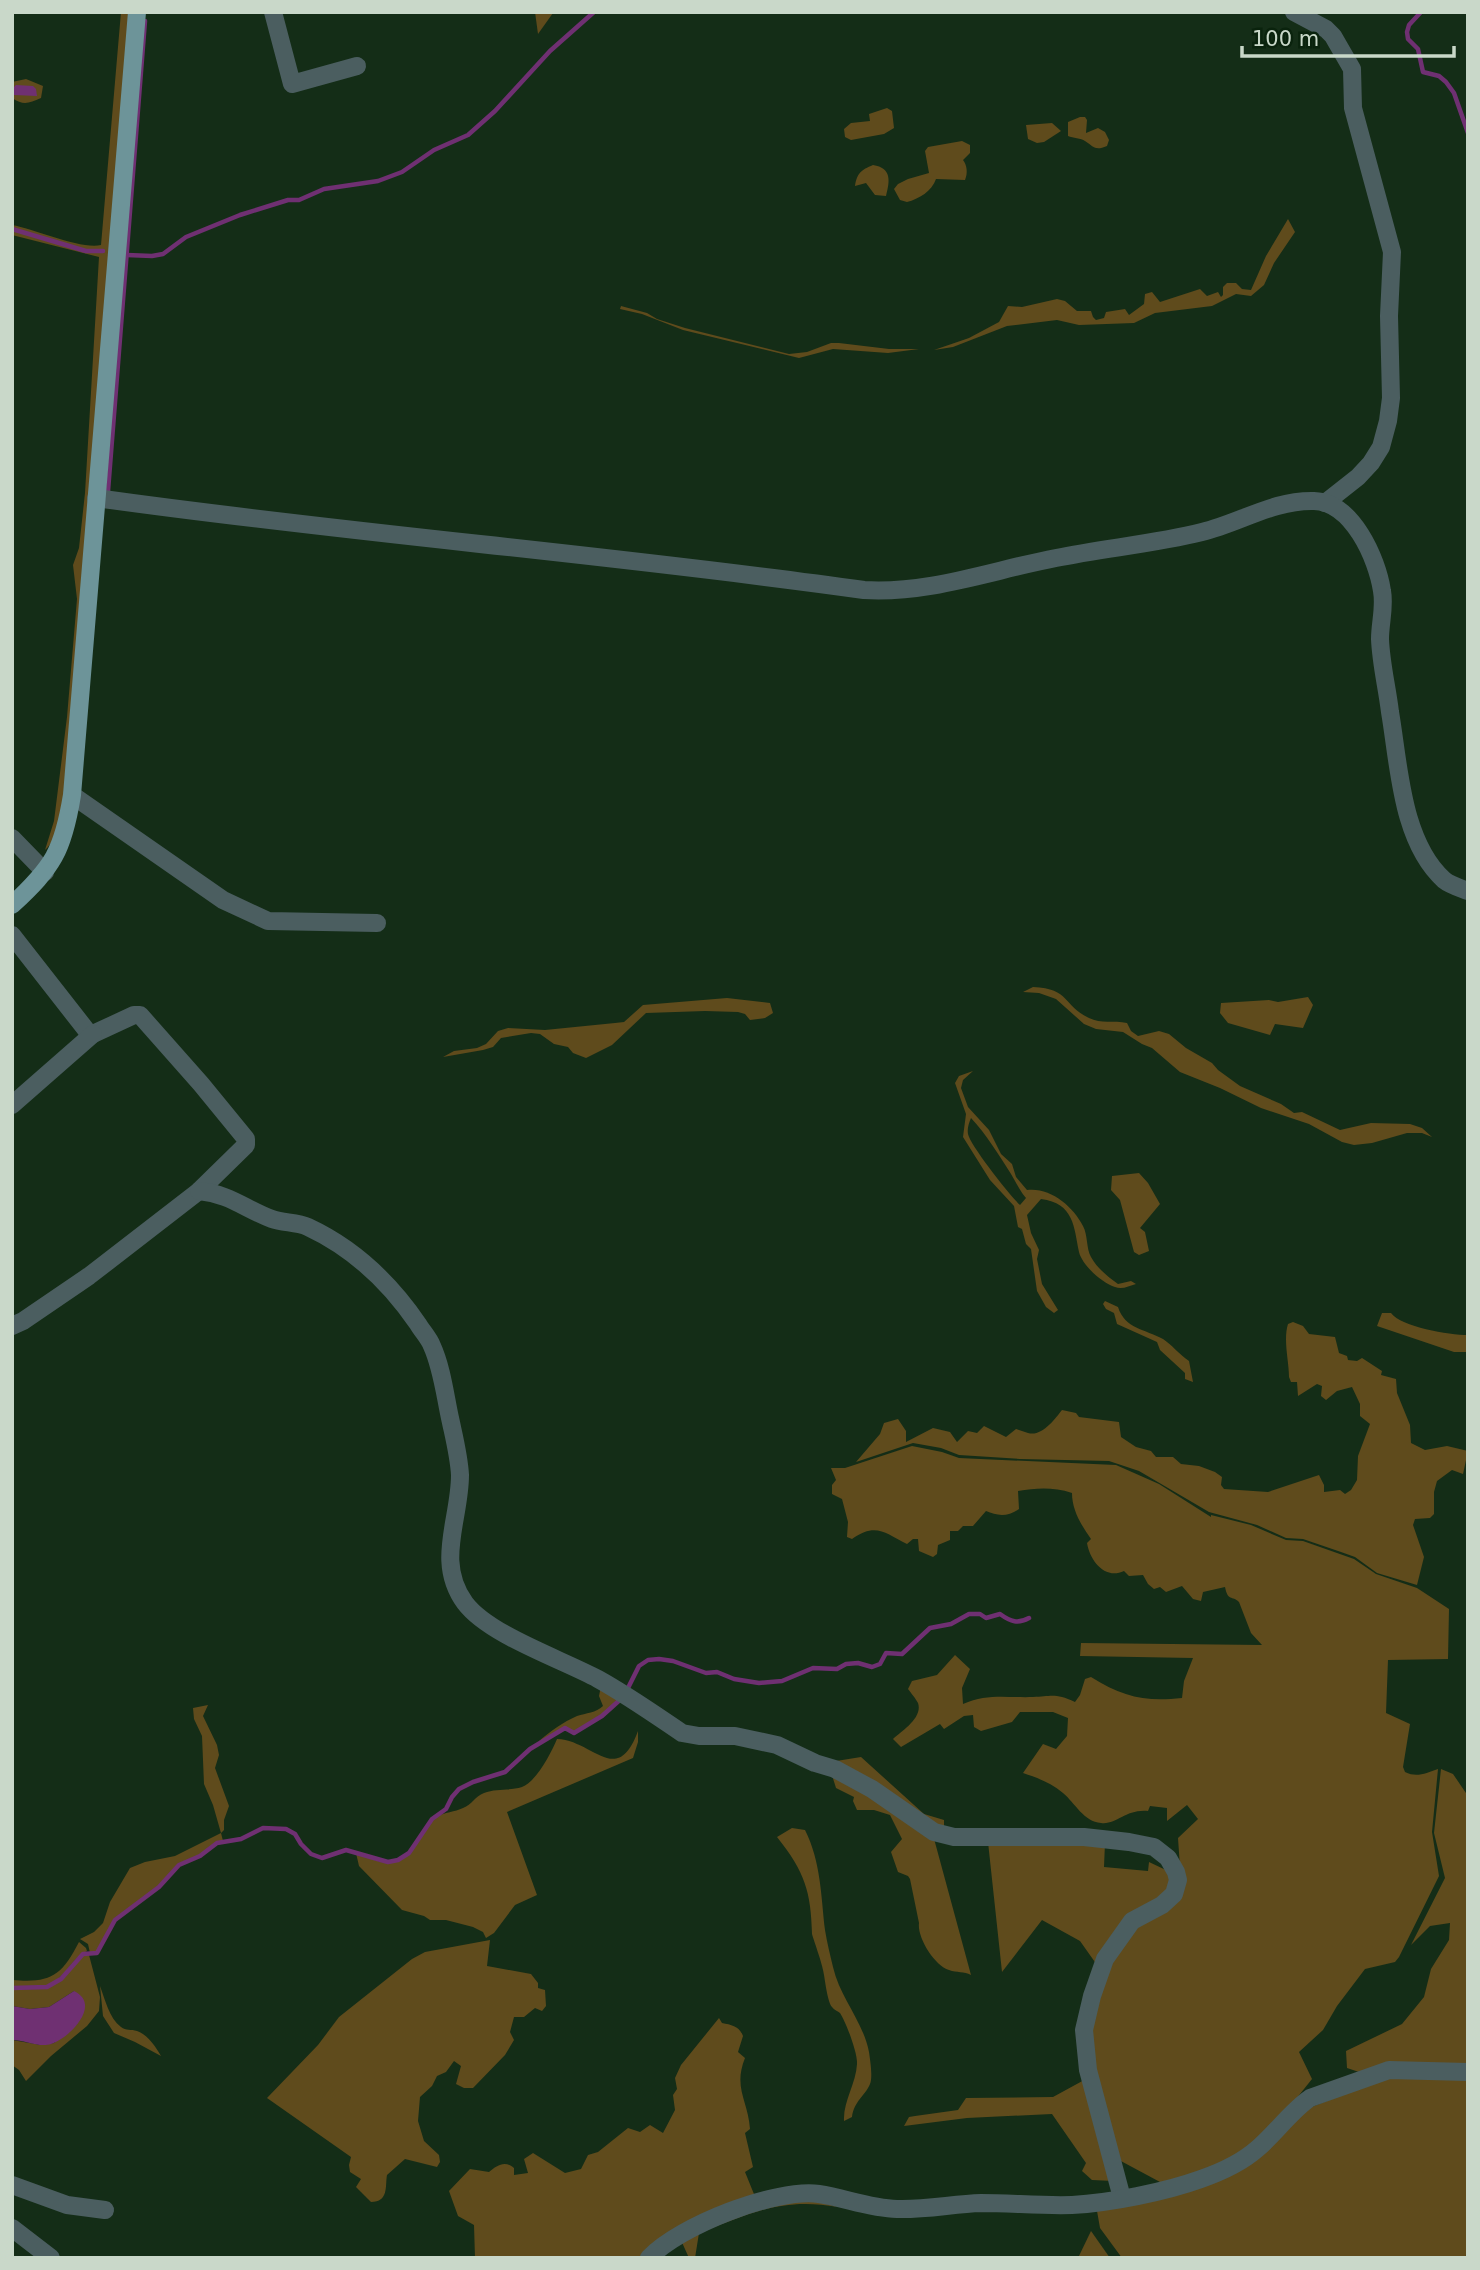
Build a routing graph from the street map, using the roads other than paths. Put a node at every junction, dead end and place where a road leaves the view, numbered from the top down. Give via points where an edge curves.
1 (136, 12) edge
2 (273, 12) edge
3 (1294, 12) edge
4 (357, 66) dead end
5 (96, 498) junction
6 (1325, 503) junction
7 (72, 795) junction
8 (12, 838) edge
9 (46, 872) junction
10 (1468, 891) edge
11 (12, 905) edge
12 (377, 923) dead end
13 (12, 935) edge
14 (93, 1034) junction
15 (12, 1105) edge
16 (199, 1191) junction
17 (12, 1326) edge
18 (1468, 2072) edge
19 (12, 2185) edge
20 (1122, 2197) junction
21 (105, 2210) dead end
22 (12, 2228) edge
23 (51, 2258) edge
24 (649, 2258) edge

1 - 5 main road
2 - 4 street via 292,84
3 - 6 street via 1326,29 1352,69 1353,108 1392,252 1388,421 1371,463
5 - 6 street via 893,592 1204,532 1287,504
5 - 7 main road
6 - 10 street via 1349,517 1380,578 1382,663 1407,811 1427,858 1445,882
7 - 9 main road via 66,832
7 - 12 street via 223,900 268,922
8 - 9 street
9 - 11 main road
13 - 14 street
14 - 15 street
14 - 16 street via 140,1015 246,1139 246,1145
16 - 17 street via 89,1276
16 - 20 street via 216,1192 332,1241 381,1278 415,1320 432,1346 442,1378 460,1474 450,1544 453,1582 466,1604 496,1628 596,1678 682,1733 734,1736 777,1745 872,1789 934,1832 954,1837 1084,1837 1154,1847 1168,1857 1178,1880 1174,1894 1132,1921 1105,1959 1084,2030 1087,2070
18 - 20 street via 1389,2070 1348,2083 1300,2105 1241,2162 1158,2191
19 - 21 street via 67,2205
20 - 24 street via 1075,2205 982,2203 899,2209 817,2194 788,2194 690,2230
22 - 23 street

